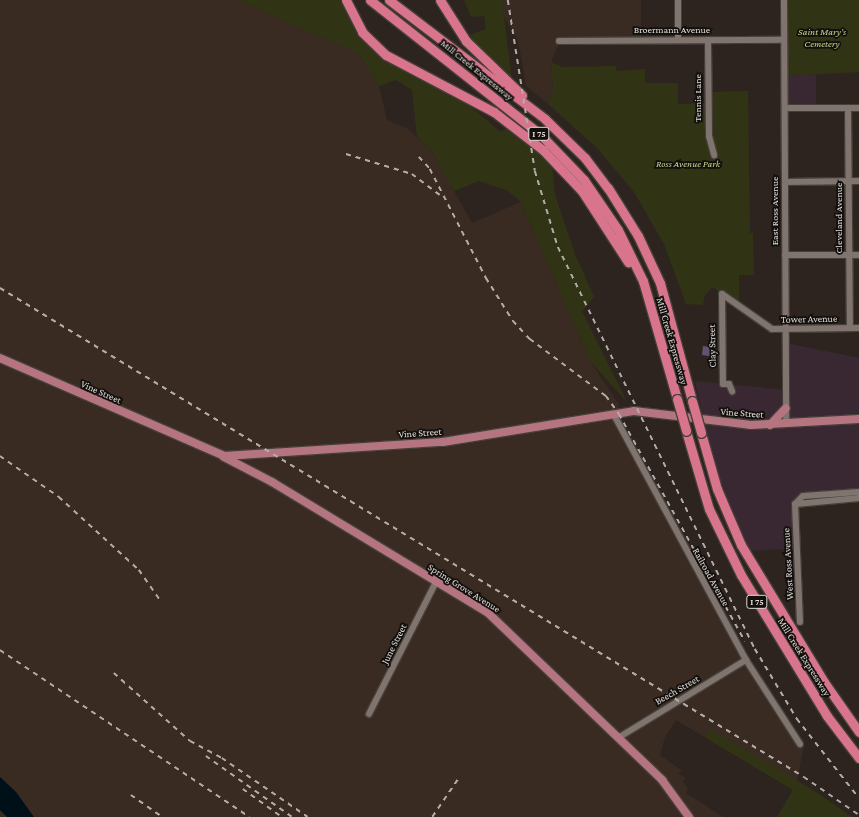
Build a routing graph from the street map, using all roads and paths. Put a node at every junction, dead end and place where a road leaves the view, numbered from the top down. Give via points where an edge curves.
1 (370, 0) edge
2 (389, 0) edge
3 (440, 0) edge
4 (678, 0) edge
5 (784, 0) edge
6 (346, 1) edge
7 (678, 40) junction
8 (708, 40) junction
9 (784, 40) junction
10 (560, 41) dead end
11 (531, 107) junction
12 (785, 108) junction
13 (848, 108) junction
14 (859, 108) edge
15 (714, 155) dead end
16 (849, 181) junction
17 (859, 181) edge
18 (785, 182) junction
19 (785, 255) junction
20 (850, 255) junction
21 (859, 255) edge
22 (722, 294) joint
23 (653, 314) junction
24 (850, 328) junction
25 (859, 328) edge
26 (786, 329) junction
27 (0, 358) edge
28 (732, 391) dead end
29 (786, 408) junction
30 (614, 415) junction
31 (859, 419) edge
32 (786, 423) junction
33 (770, 425) junction
34 (224, 456) junction
35 (859, 492) edge
36 (859, 498) edge
37 (795, 504) junction
38 (436, 582) junction
39 (800, 622) dead end
40 (746, 660) junction
41 (369, 714) dead end
42 (859, 732) edge
43 (618, 738) junction
44 (800, 744) dead end
45 (859, 758) edge
46 (689, 817) edge

1 - 23 highway, Mill Creek Expressway / I 75 via 541,135 568,161 618,230 643,281
2 - 11 highway, Mill Creek Expressway / I 75
3 - 11 highway via 466,41 526,98
4 - 7 street
5 - 9 street, East Ross Avenue
6 - 23 highway via 362,32 386,55 494,112 558,164 609,230
7 - 8 street, Broermann Avenue
7 - 10 street, Broermann Avenue
8 - 9 street, Broermann Avenue
8 - 15 street, Tennis Lane via 709,136
9 - 12 street, East Ross Avenue
11 - 42 highway, Mill Creek Expressway / I 75, bridge via 585,158 635,231 665,300 717,489 741,545 824,682
12 - 13 street
12 - 18 street, East Ross Avenue
13 - 14 street
13 - 16 street, Cleveland Avenue
16 - 17 street
16 - 18 street
16 - 20 street, Cleveland Avenue
18 - 19 street, East Ross Avenue
19 - 20 street
19 - 26 street, East Ross Avenue
20 - 21 street
20 - 24 street, Cleveland Avenue
22 - 26 street, Tower Avenue via 760,324 772,329
22 - 28 street, Clay Street via 723,384 728,384
23 - 45 highway, Mill Creek Expressway / I 75, bridge via 702,490 737,569 827,716
24 - 25 street, Tower Avenue
24 - 26 street, Tower Avenue
26 - 29 street, East Ross Avenue
27 - 34 main road, Vine Street
29 - 32 street, East Ross Avenue
29 - 33 main road
30 - 33 main road, Vine Street via 634,410 740,425
30 - 34 main road, Vine Street via 442,442
30 - 40 street, Railroad Avenue
31 - 32 main road, Vine Street
32 - 33 main road, Vine Street
34 - 38 main road, Spring Grove Avenue via 272,482
35 - 37 street via 803,496
36 - 37 street
37 - 39 street, West Ross Avenue
38 - 41 street, June Street
38 - 43 main road, Spring Grove Avenue via 496,620
40 - 43 street, Beech Street
40 - 44 street, Railroad Avenue
43 - 46 main road, Spring Grove Avenue via 662,780

